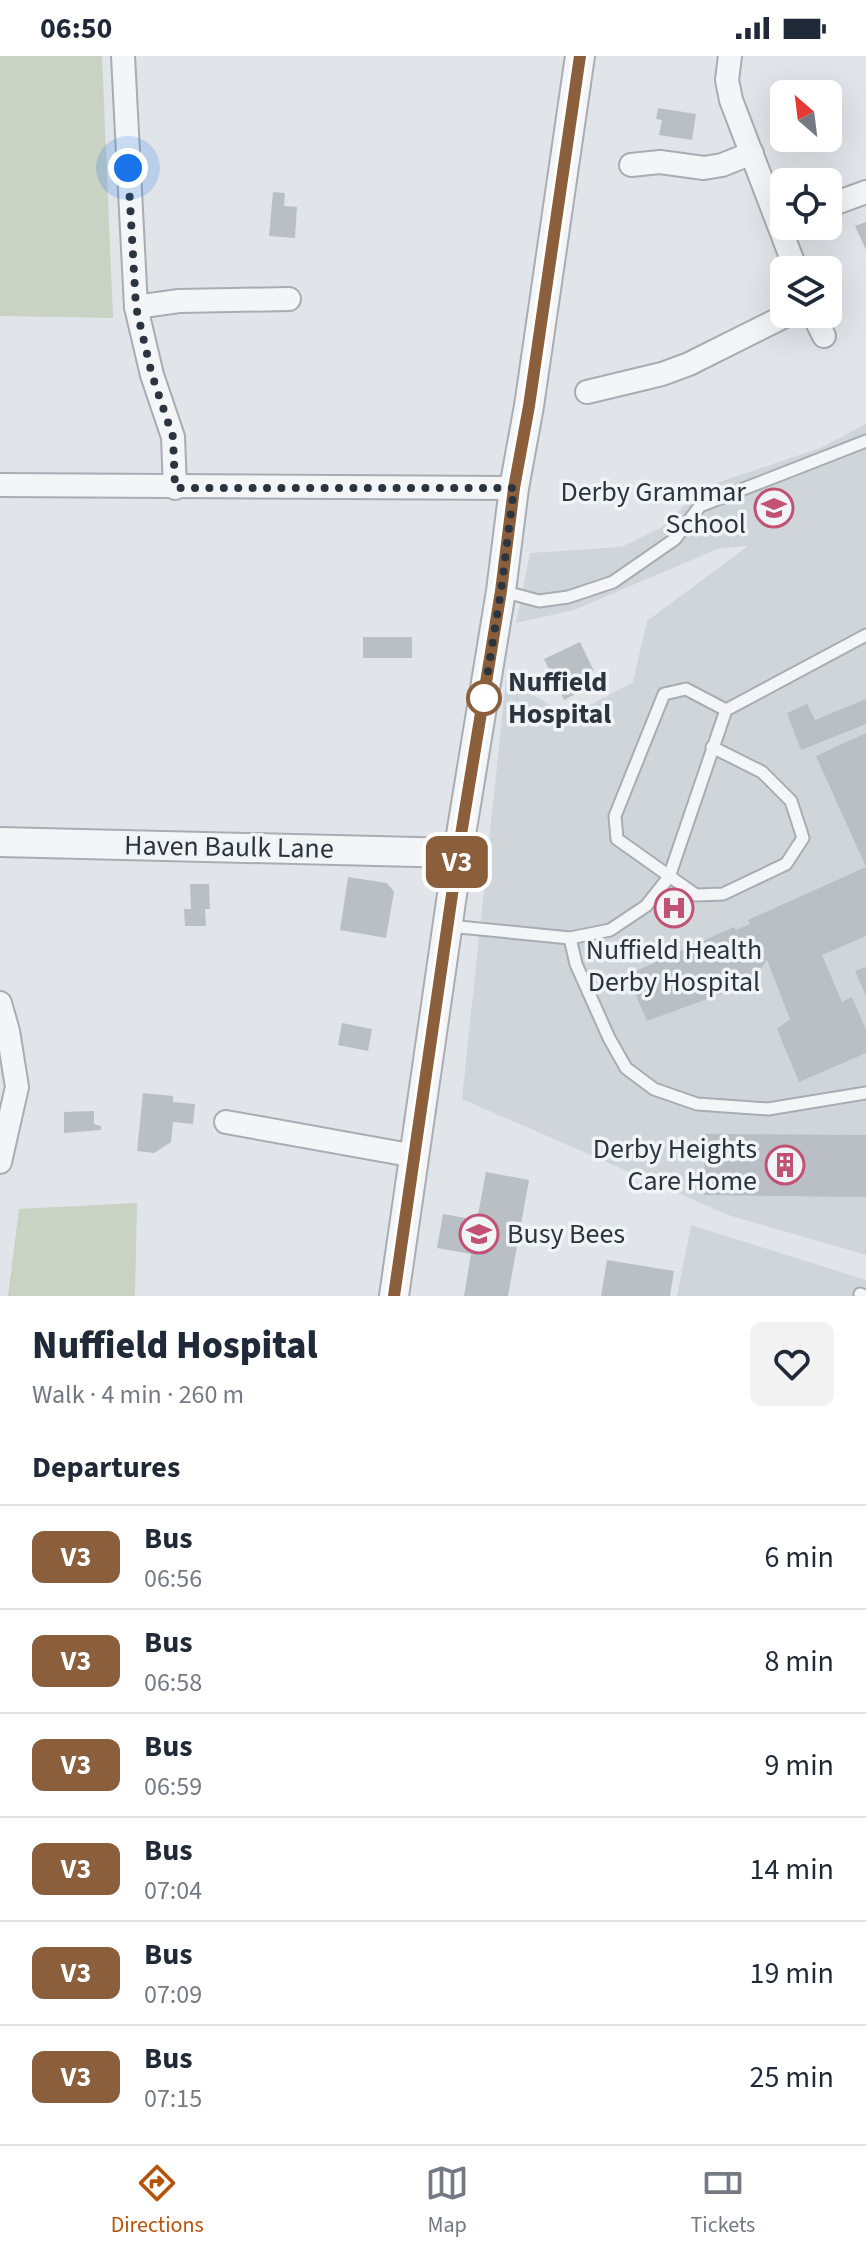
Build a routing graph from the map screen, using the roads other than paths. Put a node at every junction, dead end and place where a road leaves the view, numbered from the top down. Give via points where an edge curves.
1 (123, 56) edge
2 (580, 56) edge
3 (730, 56) edge
4 (752, 153) junction
5 (631, 165) dead end
6 (866, 192) edge
7 (770, 195) edge
8 (842, 201) edge
9 (289, 299) dead end
10 (136, 307) junction
11 (770, 324) edge
12 (820, 328) edge
13 (824, 336) dead end
14 (587, 392) dead end
15 (866, 441) edge
16 (0, 485) edge
17 (175, 488) junction
18 (514, 488) junction
19 (501, 591) junction
20 (866, 635) edge
21 (726, 710) junction
22 (712, 747) junction
23 (0, 842) edge
24 (458, 853) junction
25 (669, 877) junction
26 (448, 926) junction
27 (570, 938) junction
28 (0, 1003) edge
29 (866, 1093) edge
30 (226, 1122) dead end
31 (4, 1127) edge
32 (415, 1156) junction
33 (0, 1162) edge
34 (394, 1296) edge

1 - 10 street
2 - 18 street
3 - 4 street via 731,100
4 - 5 street via 704,168 660,162
4 - 7 street
6 - 8 street
9 - 10 street
10 - 17 street via 173,437
11 - 14 street via 689,364
12 - 13 street
15 - 19 lane via 700,506 675,539 613,582 539,601
16 - 17 street
17 - 18 street
18 - 19 street
19 - 24 street
20 - 21 lane
21 - 22 lane
21 - 25 lane via 686,689 664,694 615,816 617,839
22 - 25 lane
22 - 25 lane via 762,772 791,801 803,838 786,864 723,894 696,895
23 - 24 street, Haven Baulk Lane
24 - 26 street
25 - 27 lane via 646,906 610,930
26 - 27 lane
26 - 32 street
27 - 29 lane via 609,1038 626,1068 654,1089 697,1104 768,1109
28 - 31 street via 17,1087
30 - 32 street
31 - 33 street
32 - 34 street

